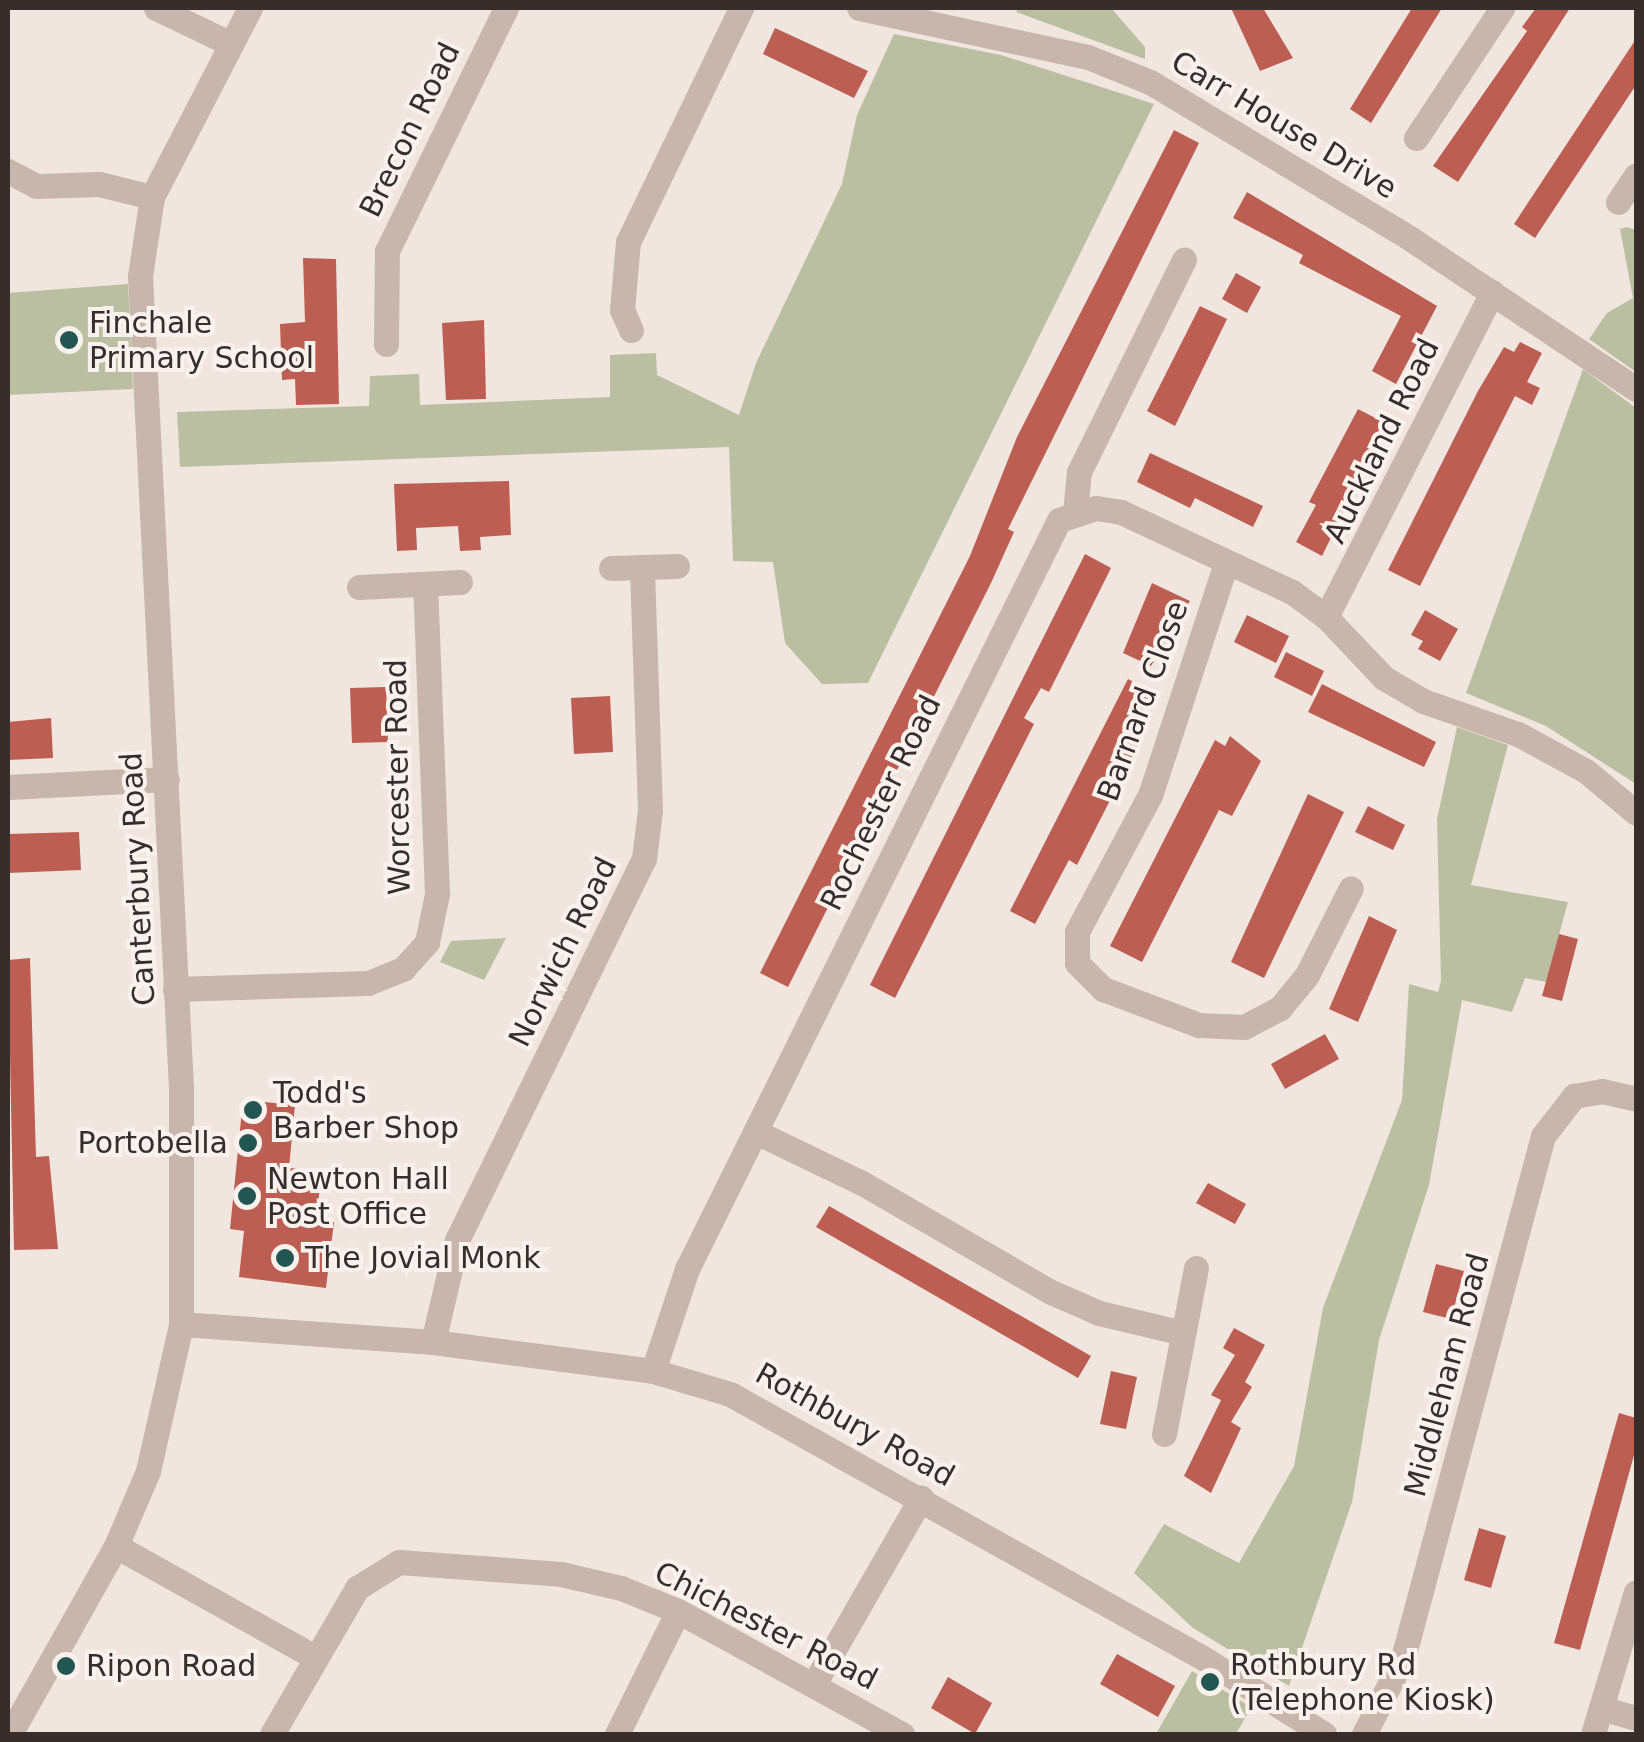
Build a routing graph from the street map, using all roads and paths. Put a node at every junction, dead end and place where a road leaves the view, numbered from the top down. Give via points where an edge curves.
1 (156, 8) edge
2 (250, 8) edge
3 (506, 8) edge
4 (741, 8) edge
5 (859, 8) edge
6 (1502, 8) edge
7 (231, 44) junction
8 (1416, 138) dead end
9 (8, 171) edge
10 (1636, 175) edge
11 (152, 197) junction
12 (1618, 202) dead end
13 (1184, 260) dead end
14 (1492, 292) junction
15 (631, 330) dead end
16 (386, 344) dead end
17 (1636, 389) edge
18 (1075, 512) junction
19 (1226, 563) junction
20 (676, 566) dead end
21 (642, 567) junction
22 (610, 568) dead end
23 (460, 582) dead end
24 (425, 584) junction
25 (359, 586) dead end
26 (1326, 617) junction
27 (167, 779) junction
28 (8, 787) edge
29 (1636, 813) edge
30 (1351, 888) dead end
31 (175, 989) junction
32 (1636, 1099) edge
33 (756, 1132) junction
34 (1196, 1268) dead end
35 (180, 1324) junction
36 (1183, 1332) junction
37 (434, 1342) junction
38 (653, 1370) junction
39 (1164, 1434) dead end
40 (922, 1498) junction
41 (116, 1546) junction
42 (1636, 1592) edge
43 (678, 1611) junction
44 (316, 1658) junction
45 (814, 1684) junction
46 (1601, 1708) junction
47 (1636, 1718) edge
48 (277, 1733) edge
49 (10, 1734) edge
50 (617, 1734) edge
51 (902, 1734) edge
52 (1324, 1734) edge
53 (1364, 1734) edge
54 (1593, 1734) edge

1 - 7 street
2 - 7 street, Canterbury Road
3 - 16 street, Brecon Road via 387,251
4 - 15 street via 628,242 622,310
5 - 14 street, Carr House Drive via 1088,58 1150,82
6 - 8 street
7 - 11 street, Canterbury Road
9 - 11 street via 36,186 99,184
10 - 12 street
11 - 27 street, Canterbury Road via 140,303
13 - 18 street via 1079,472
14 - 17 street, Carr House Drive
14 - 26 street, Auckland Road
18 - 19 street via 1121,512
18 - 33 street, Rochester Road via 1048,536
19 - 26 street via 1292,592
19 - 30 street, Barnard Close via 1150,794 1077,932 1077,963 1102,988 1199,1025 1244,1028 1280,1008 1307,975
20 - 21 street
21 - 22 street
21 - 37 street, Norwich Road via 650,810 644,859 457,1240
23 - 24 street
24 - 25 street
24 - 31 street, Worcester Road via 438,894 427,942 402,969 368,983
26 - 29 street via 1384,678 1586,771
27 - 28 street
27 - 31 street, Canterbury Road
31 - 35 street, Canterbury Road
32 - 53 street, Middleham Road via 1602,1090 1574,1096 1543,1136 1403,1658
33 - 36 street via 862,1183 1051,1292 1099,1314
33 - 38 street, Rochester Road via 688,1269
34 - 36 street
35 - 37 street, Rothbury Road
35 - 41 street, Canterbury Road via 148,1471
36 - 39 street
37 - 38 street, Rothbury Road
38 - 40 street, Rothbury Road via 730,1394
40 - 45 street
40 - 52 street, Rothbury Road
41 - 44 street
41 - 49 street, Canterbury Road
42 - 46 street
43 - 44 street, Chichester Road via 561,1574 399,1562 357,1588
43 - 45 street, Chichester Road
43 - 50 street
44 - 48 street, Chichester Road
45 - 51 street, Chichester Road
46 - 47 street
46 - 54 street

